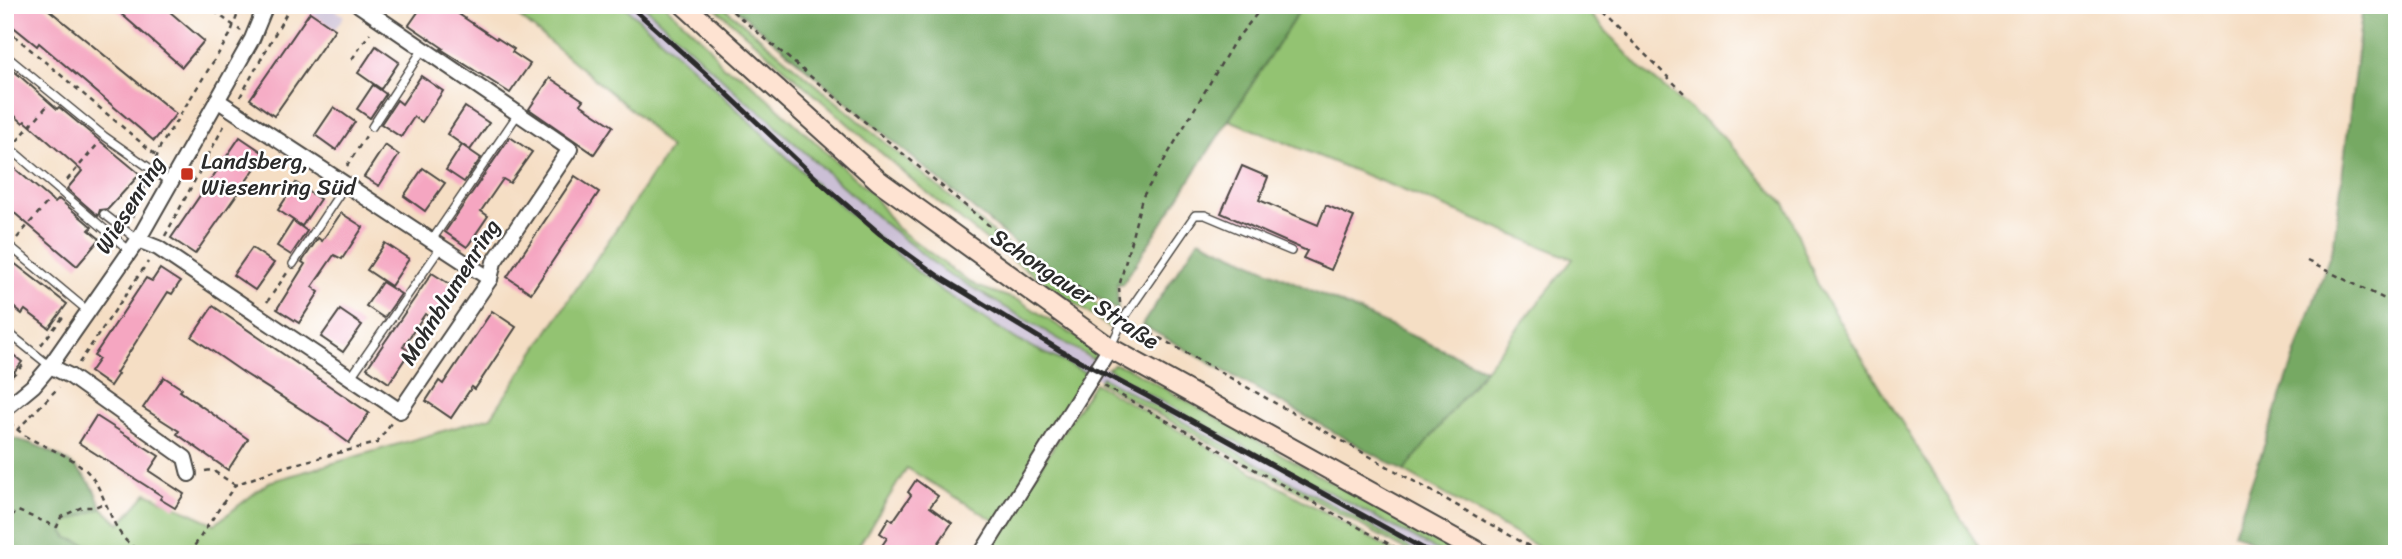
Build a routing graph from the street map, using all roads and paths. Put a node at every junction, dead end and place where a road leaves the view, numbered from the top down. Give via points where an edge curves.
1 (206, 5) edge
2 (241, 5) edge
3 (266, 5) edge
4 (359, 5) edge
5 (684, 5) edge
6 (725, 5) edge
7 (1264, 5) edge
8 (1595, 5) edge
9 (380, 19) junction
10 (233, 25) junction
11 (6, 29) edge
12 (252, 39) junction
13 (423, 49) junction
14 (10, 59) dead end
15 (352, 59) dead end
16 (1685, 94) dead end
17 (55, 96) junction
18 (217, 100) junction
19 (518, 114) junction
20 (372, 127) joint
21 (8, 147) edge
22 (158, 156) junction
23 (152, 171) junction
24 (343, 181) junction
25 (171, 184) junction
26 (136, 205) dead end
27 (104, 214) dead end
28 (5, 242) edge
29 (436, 244) junction
30 (134, 246) junction
31 (1292, 251) dead end
32 (2307, 261) dead end
33 (293, 264) joint
34 (490, 279) junction
35 (2397, 305) edge
36 (88, 311) junction
37 (258, 316) junction
38 (1124, 318) junction
39 (5, 330) edge
40 (1110, 348) junction
41 (50, 366) junction
42 (351, 377) junction
43 (1092, 379) junction
44 (5, 409) edge
45 (400, 411) junction
46 (5, 416) edge
47 (188, 474) joint
48 (235, 485) junction
49 (104, 503) junction
50 (5, 525) edge
51 (147, 554) edge
52 (188, 554) edge
53 (981, 554) edge
54 (1407, 554) edge
55 (1482, 554) edge
56 (1543, 554) edge

1 - 10 path
2 - 10 path
3 - 12 street, Wiesenring
4 - 9 street, Mohnblumenring
5 - 40 main road, Schongauer Straße via 879,181
6 - 38 path via 1010,243
7 - 38 path via 1234,42 1142,198 1119,286
8 - 16 path
9 - 13 street, Mohnblumenring
9 - 15 path
10 - 12 path
10 - 22 path
11 - 22 path
12 - 18 street, Wiesenring
13 - 19 street, Mohnblumenring
13 - 20 lane
14 - 17 lane
17 - 21 path
17 - 23 lane
18 - 24 street
18 - 25 street, Wiesenring
19 - 29 lane
19 - 34 street, Mohnblumenring via 570,149 494,262
20 - 24 path
21 - 30 lane
22 - 23 path
23 - 25 lane
23 - 26 path
24 - 29 street
24 - 33 lane
25 - 30 street, Wiesenring
27 - 30 lane
28 - 36 lane
29 - 34 street
29 - 42 lane
30 - 36 street, Wiesenring
30 - 37 street via 158,248
31 - 38 lane via 1195,215
32 - 35 path
33 - 37 path
34 - 45 street, Mohnblumenring
36 - 41 street, Wiesenring
37 - 42 street
38 - 40 lane
38 - 56 path
39 - 41 lane
40 - 43 street
40 - 55 main road, Schongauer Straße
41 - 44 street, Wiesenring
41 - 47 street via 185,458
42 - 45 street
43 - 53 street
43 - 54 path
45 - 48 path via 377,443 283,467
46 - 49 path via 17,430 89,473
47 - 48 path via 212,470
48 - 52 path
49 - 50 path via 61,517 57,527 18,512
49 - 51 path via 128,544

